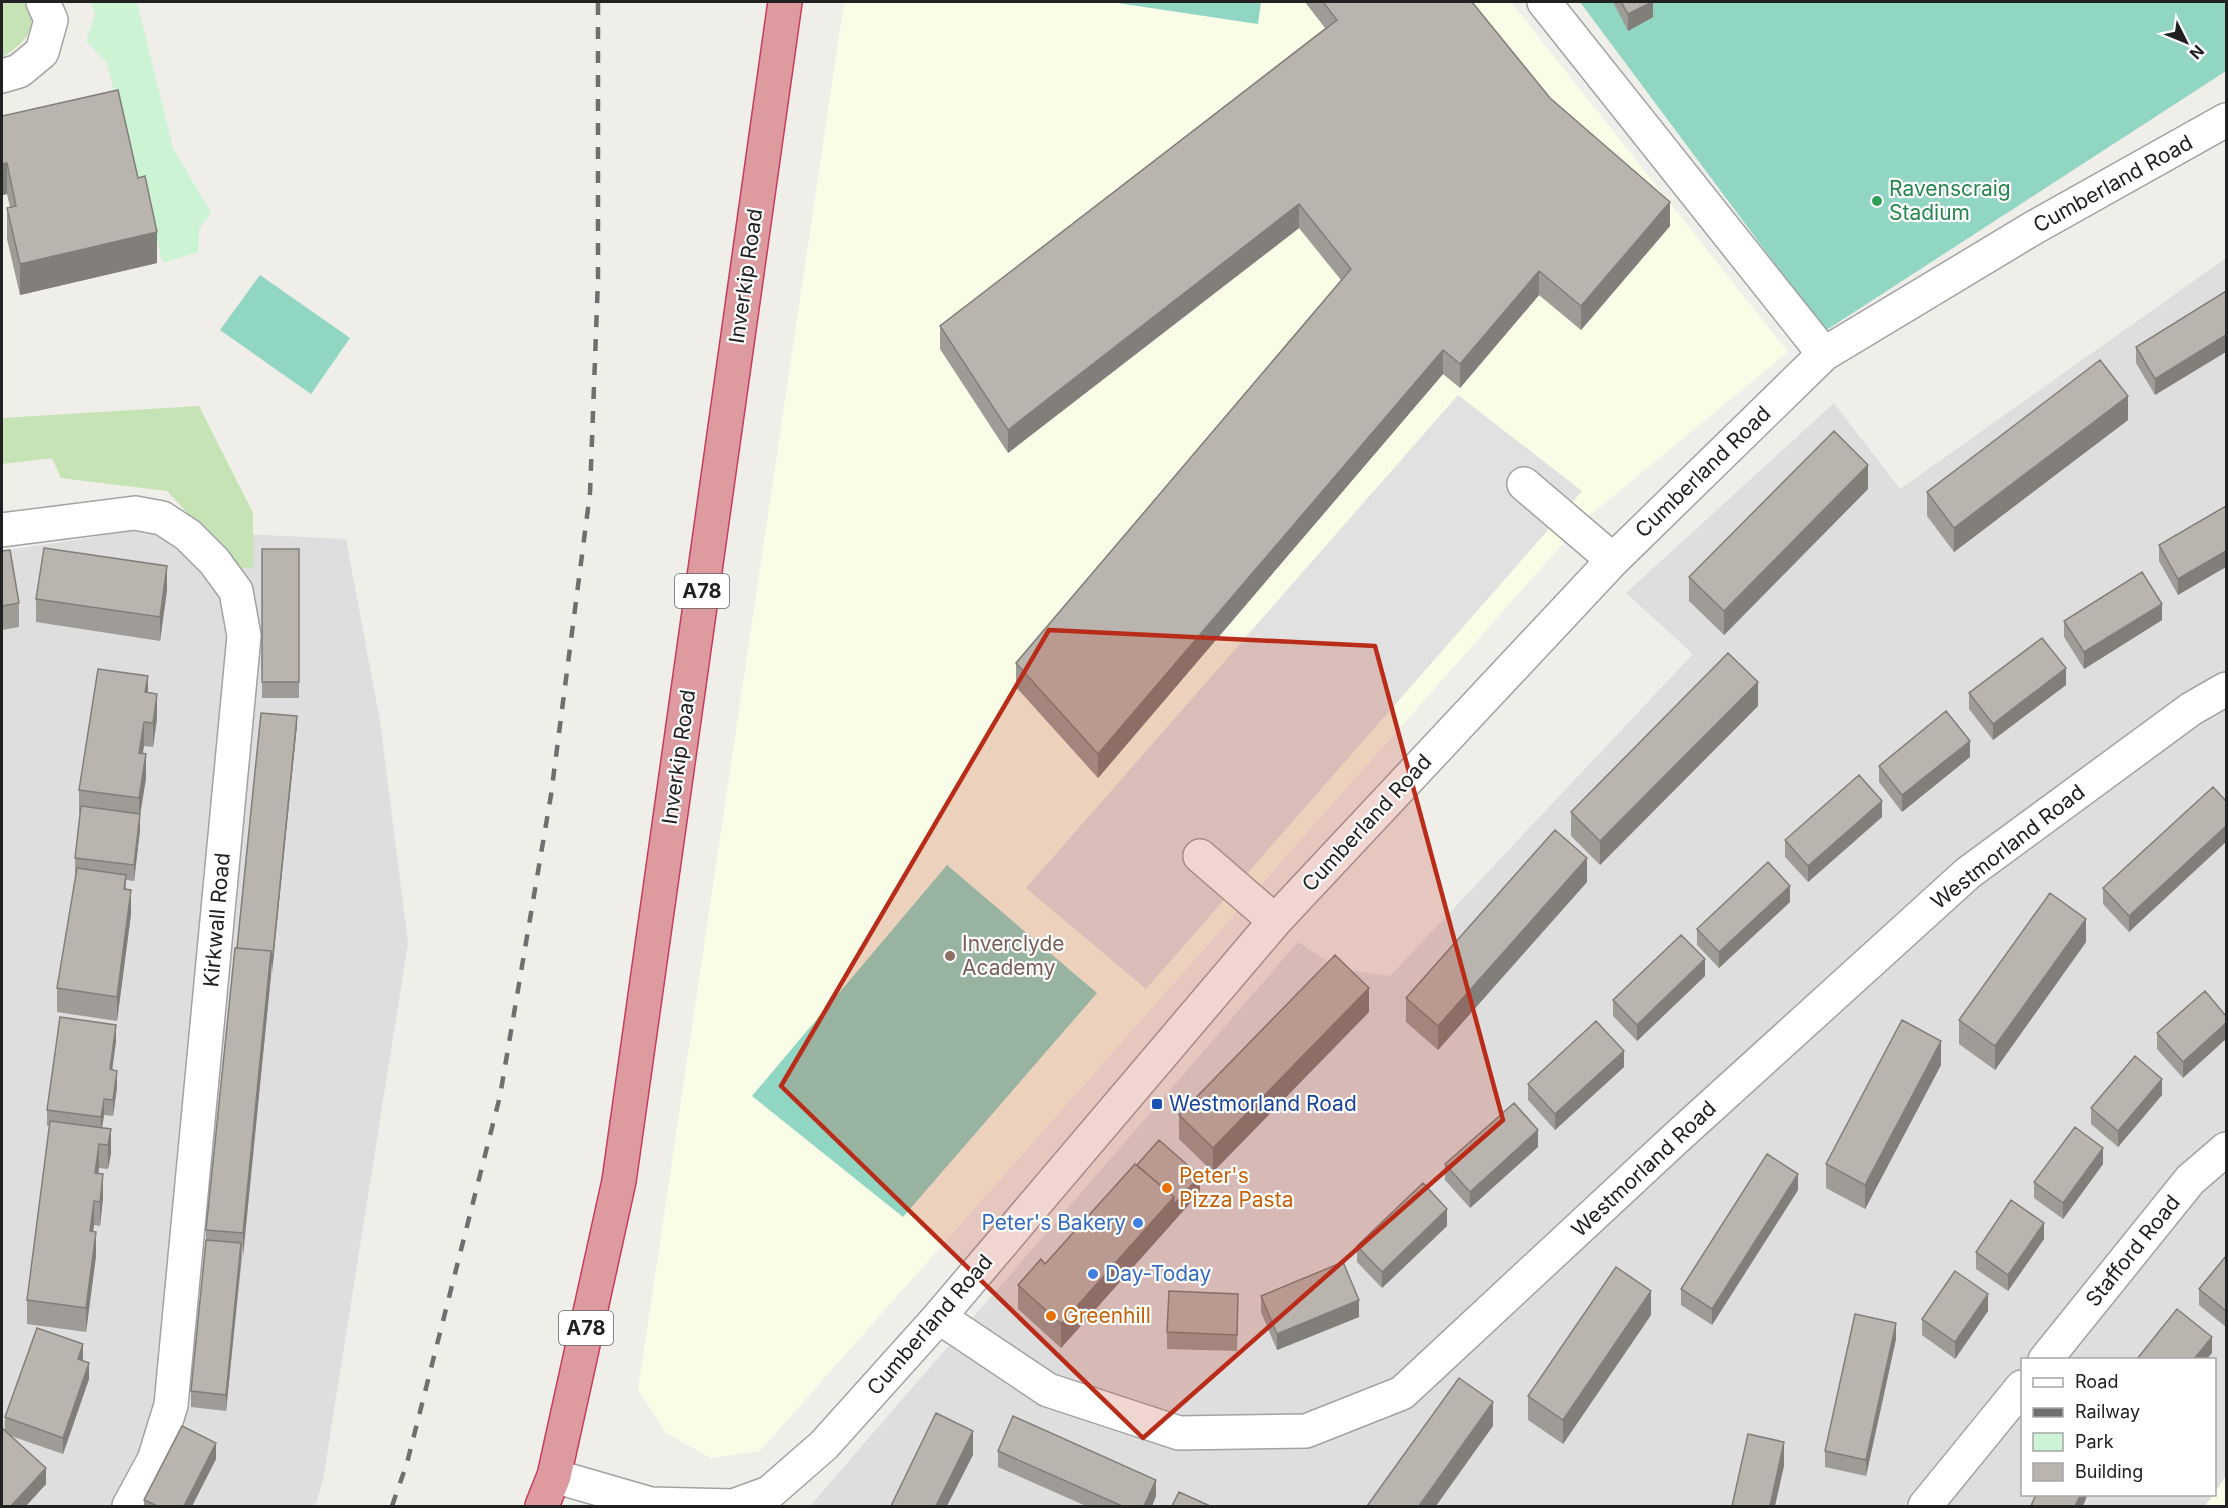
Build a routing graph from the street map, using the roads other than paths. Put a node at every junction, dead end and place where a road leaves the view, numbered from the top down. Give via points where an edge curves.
1 (43, 2) edge
2 (785, 2) edge
3 (1544, 2) edge
4 (2, 76) edge
5 (2226, 120) edge
6 (1824, 354) junction
7 (1524, 484) dead end
8 (2, 530) edge
9 (1613, 560) junction
10 (2226, 689) edge
11 (1200, 856) dead end
12 (1275, 921) junction
13 (2226, 1149) edge
14 (939, 1317) junction
15 (2046, 1358) edge
16 (2021, 1388) edge
17 (554, 1476) junction
18 (772, 1500) edge
19 (129, 1506) edge
20 (542, 1506) edge
21 (1925, 1506) edge

1 - 4 street via 51,20 42,52 19,71
2 - 17 highway, Inverkip Road / A78 via 619,1181
3 - 6 street
5 - 6 street, Cumberland Road via 2035,227
6 - 9 street, Cumberland Road
7 - 9 street
8 - 19 street, Kirkwall Road via 135,513 162,518 188,535 236,591 244,636 171,1405 154,1460
9 - 12 street, Cumberland Road
10 - 14 street, Westmorland Road via 2191,709 1968,873 1402,1393 1306,1431 1179,1433 1048,1390
11 - 12 street
12 - 14 street, Cumberland Road
13 - 15 street, Stafford Road via 2190,1180
14 - 18 street, Cumberland Road
16 - 21 street
17 - 18 street, Cumberland Road via 651,1504 733,1506
17 - 20 highway, Inverkip Road / A78

